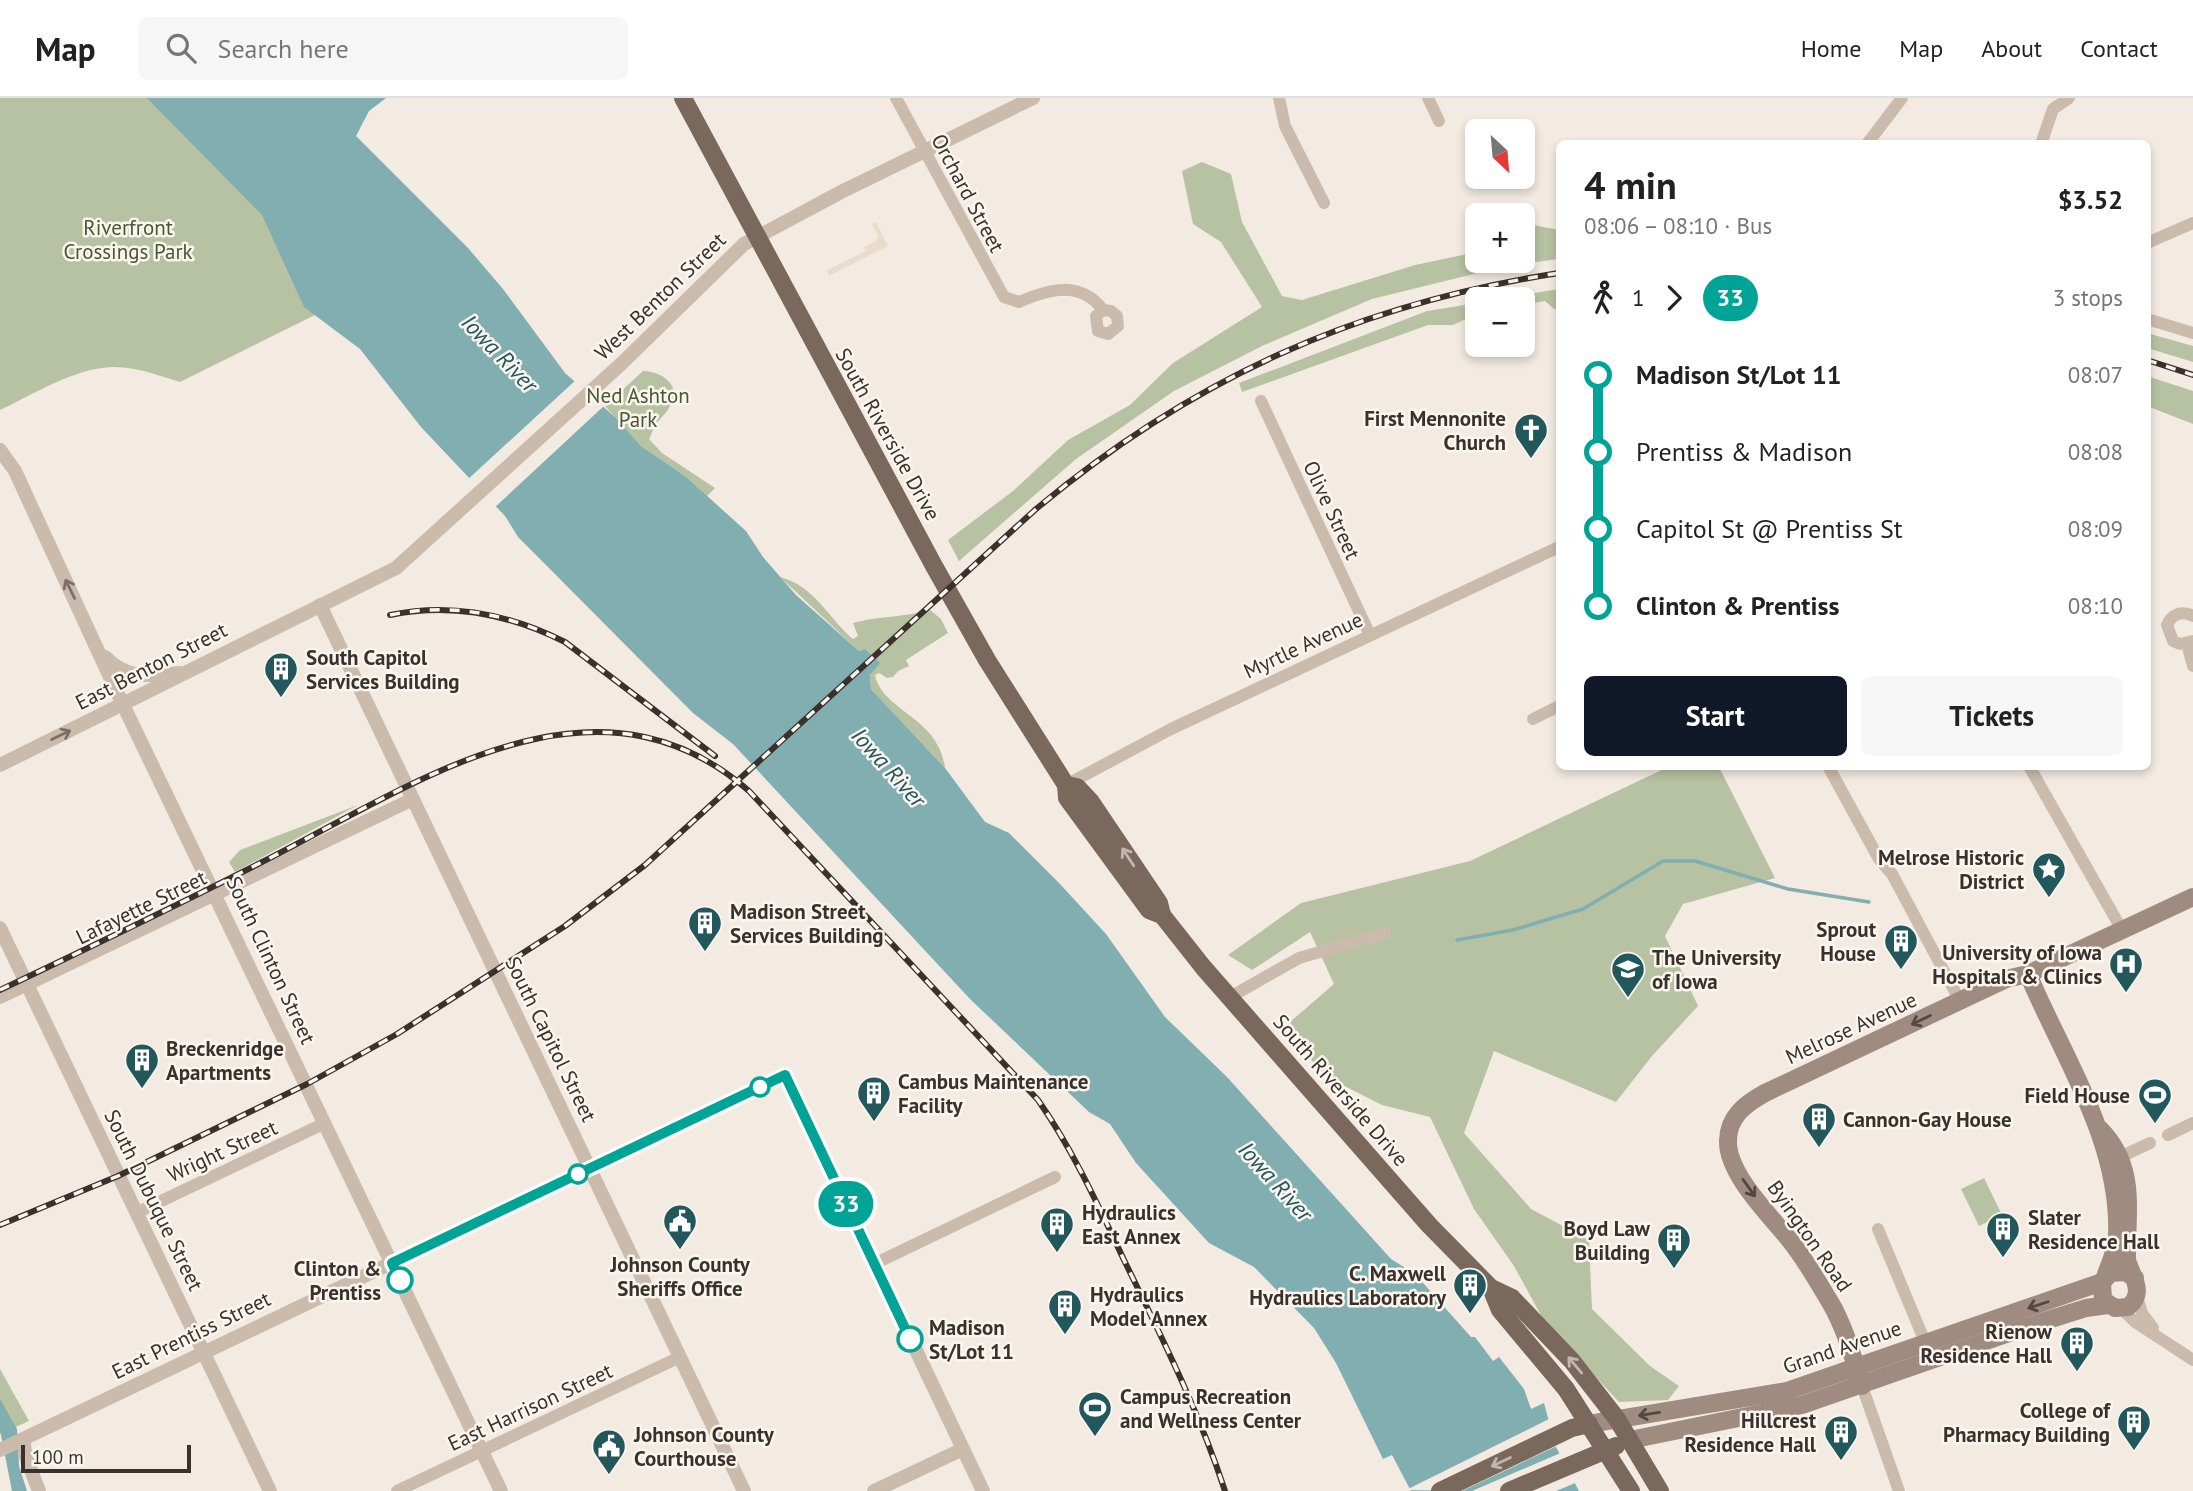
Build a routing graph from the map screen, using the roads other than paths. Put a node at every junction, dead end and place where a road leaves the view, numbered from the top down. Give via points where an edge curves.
1 (683, 98) edge
2 (896, 98) edge
3 (1034, 98) edge
4 (1279, 98) edge
5 (1428, 98) edge
6 (1902, 98) edge
7 (2061, 100) edge
8 (1439, 121) dead end
9 (1870, 140) edge
10 (2042, 140) edge
11 (924, 150) junction
12 (1324, 203) dead end
13 (2193, 223) edge
14 (755, 236) junction
15 (2151, 241) edge
16 (1103, 310) dead end
17 (2151, 320) edge
18 (2193, 333) edge
19 (1261, 401) dead end
20 (0, 450) edge
21 (1556, 552) edge
22 (320, 605) junction
23 (2193, 616) edge
24 (1370, 635) junction
25 (2190, 643) edge
26 (100, 651) junction
27 (2193, 666) edge
28 (182, 673) junction
29 (126, 704) junction
30 (1556, 708) edge
31 (1533, 719) dead end
32 (0, 765) edge
33 (1830, 770) edge
34 (2031, 770) edge
35 (1066, 785) junction
36 (413, 799) junction
37 (216, 894) junction
38 (2193, 897) edge
39 (0, 928) edge
40 (2122, 930) junction
41 (1385, 933) dead end
42 (2028, 974) junction
43 (26, 985) junction
44 (0, 997) edge
45 (1230, 997) junction
46 (1959, 1001) junction
47 (325, 1123) junction
48 (2193, 1123) edge
49 (1730, 1126) joint
50 (2099, 1129) junction
51 (2168, 1135) dead end
52 (2150, 1143) dead end
53 (2120, 1157) junction
54 (590, 1169) junction
55 (1055, 1177) dead end
56 (136, 1213) junction
57 (1878, 1229) dead end
58 (392, 1263) junction
59 (874, 1264) junction
60 (2104, 1279) junction
61 (2136, 1287) junction
62 (1491, 1288) junction
63 (2115, 1307) junction
64 (1843, 1329) junction
65 (2155, 1332) junction
66 (1929, 1351) junction
67 (205, 1352) junction
68 (680, 1357) junction
69 (2193, 1360) edge
70 (1856, 1368) junction
71 (1862, 1386) junction
72 (1801, 1387) junction
73 (1617, 1419) junction
74 (1589, 1424) junction
75 (23, 1440) junction
76 (1630, 1440) junction
77 (963, 1449) junction
78 (0, 1450) edge
79 (1606, 1450) junction
80 (482, 1451) junction
81 (39, 1491) edge
82 (270, 1491) edge
83 (397, 1491) edge
84 (501, 1491) edge
85 (744, 1491) edge
86 (874, 1491) edge
87 (983, 1491) edge
88 (1440, 1491) edge
89 (1510, 1491) edge
90 (1630, 1491) edge
91 (1660, 1491) edge
92 (1899, 1491) edge

1 - 14 main road, South Riverside Drive
2 - 11 street, Orchard Street
3 - 11 street, West Benton Street
4 - 12 street via 1285,126
5 - 8 street
6 - 9 street
7 - 10 street
11 - 14 street, West Benton Street
11 - 16 street, Orchard Street via 998,289 1011,301 1060,289 1086,295
13 - 15 street
14 - 22 street, West Benton Street via 433,537 396,568
14 - 35 main road, South Riverside Drive via 971,632
17 - 18 street
19 - 24 street, Olive Street
26 -> 20 street, South Clinton Street via 15,471
21 - 24 street, Myrtle Avenue
22 - 28 street, East Benton Street
22 - 36 street, South Capitol Street
23 - 25 street via 2182,612 2167,625 2173,641
24 - 35 street, Myrtle Avenue via 1171,729
25 - 27 street
26 - 28 street via 130,675
26 - 29 street, South Clinton Street
28 - 29 street, East Benton Street
32 -> 29 street, East Benton Street
29 - 37 street, South Clinton Street
30 - 31 street
33 - 46 street
34 - 40 street
35 - 45 main road, South Riverside Drive via 1077,787 1091,802 1162,915
36 - 37 street, Lafayette Street
36 - 54 street, South Capitol Street
37 - 43 street, Lafayette Street
37 - 47 street, South Clinton Street
38 - 40 main road, Melrose Avenue
39 - 43 street, South Dubuque Street
40 - 42 main road, Melrose Avenue
41 - 45 street via 1299,958
42 - 46 main road, Melrose Avenue
42 - 50 main road
43 - 44 street, Lafayette Street
43 - 56 street, South Dubuque Street
45 - 62 main road, South Riverside Drive
46 -> 49 main road, Melrose Avenue via 1765,1093 1743,1108
47 - 56 street, Wright Street
47 - 58 street, South Clinton Street
48 - 51 street
49 -> 64 main road, Byington Road via 1731,1160 1794,1245
50 - 53 main road
50 - 60 main road via 2116,1218 2115,1249
52 - 53 street
53 - 61 main road via 2129,1189 2127,1260
54 - 58 street, East Prentiss Street
54 - 59 street, East Prentiss Street via 785,1075
54 - 68 street, South Capitol Street
55 - 59 street
56 - 67 street, South Dubuque Street
57 - 66 street
58 - 67 street, East Prentiss Street
58 - 80 street, South Clinton Street
59 - 77 street
60 - 61 main road via 2119,1271
60 - 63 main road via 2101,1293
60 -> 66 main road, Grand Avenue
61 - 63 main road via 2133,1302
61 - 65 street via 2142,1313
73 -> 62 main road, South Riverside Drive via 1572,1361 1521,1307
62 - 74 main road, South Riverside Drive via 1500,1310
63 - 65 street
63 - 66 main road, Grand Avenue via 2075,1311
64 - 70 main road, Byington Road
64 - 72 main road via 1842,1346 1829,1371
65 - 69 street
66 - 70 main road, Grand Avenue
66 - 71 main road, Grand Avenue
67 - 75 street, East Prentiss Street
67 - 82 street, South Dubuque Street
68 - 80 street, East Harrison Street
68 - 85 street, South Capitol Street
70 - 71 main road, Byington Road
70 - 72 main road, Grand Avenue
71 - 76 main road, Grand Avenue via 1801,1405
71 - 92 street, Byington Road
72 -> 73 main road, Grand Avenue via 1741,1401
73 - 74 main road, Grand Avenue
73 - 76 main road, South Riverside Drive
74 - 79 main road, South Riverside Drive
74 -> 88 main road
75 - 78 street, East Prentiss Street
75 - 81 street
76 - 79 main road, Grand Avenue
76 - 91 main road, South Riverside Drive
77 - 86 street
77 - 87 street
79 - 89 main road, Grand Avenue
79 - 90 main road, South Riverside Drive
80 - 83 street, East Harrison Street
80 - 84 street, South Clinton Street

